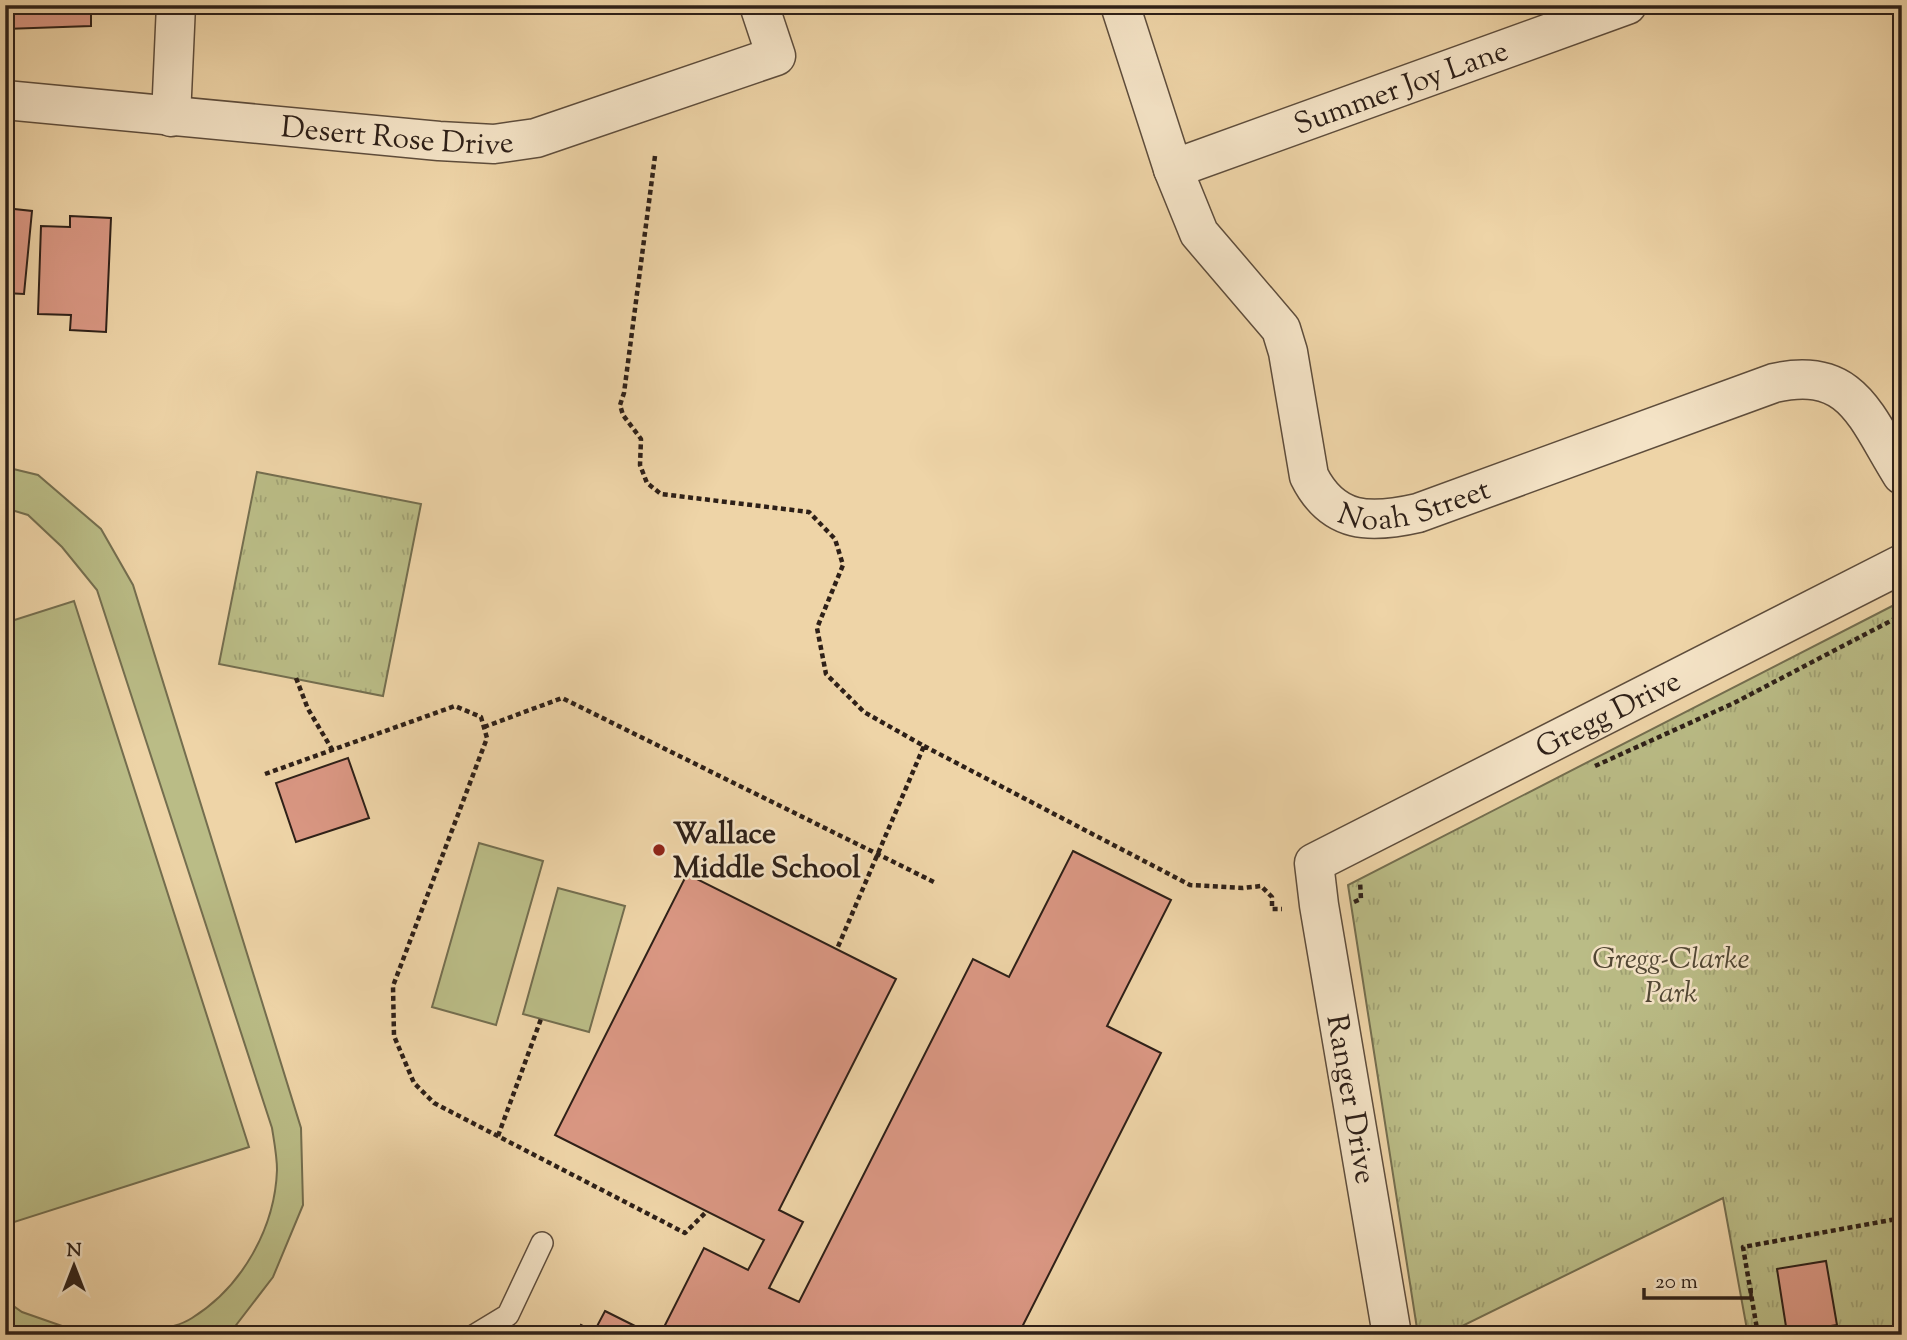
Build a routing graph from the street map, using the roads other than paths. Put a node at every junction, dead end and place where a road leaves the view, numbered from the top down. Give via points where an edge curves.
1 (176, 5) edge
2 (760, 5) edge
3 (1120, 5) edge
4 (1627, 5) edge
5 (5, 100) edge
6 (171, 117) junction
7 (1173, 169) junction
8 (1902, 475) edge
9 (1902, 564) edge
10 (1314, 863) joint
11 (542, 1243) dead end
12 (475, 1335) edge
13 (1392, 1335) edge

1 - 6 street
2 - 6 street, Desert Rose Drive via 776,56 536,138 494,144 439,141
3 - 7 street, Noah Street
4 - 7 street, Summer Joy Lane
5 - 6 street, Desert Rose Drive
7 - 8 street, Noah Street via 1199,233 1281,329 1309,476 1330,506 1348,514 1391,519 1418,513 1795,379 1815,379 1845,391
9 - 10 street, Gregg Drive
10 - 13 street, Ranger Drive
11 - 12 lane via 508,1315

